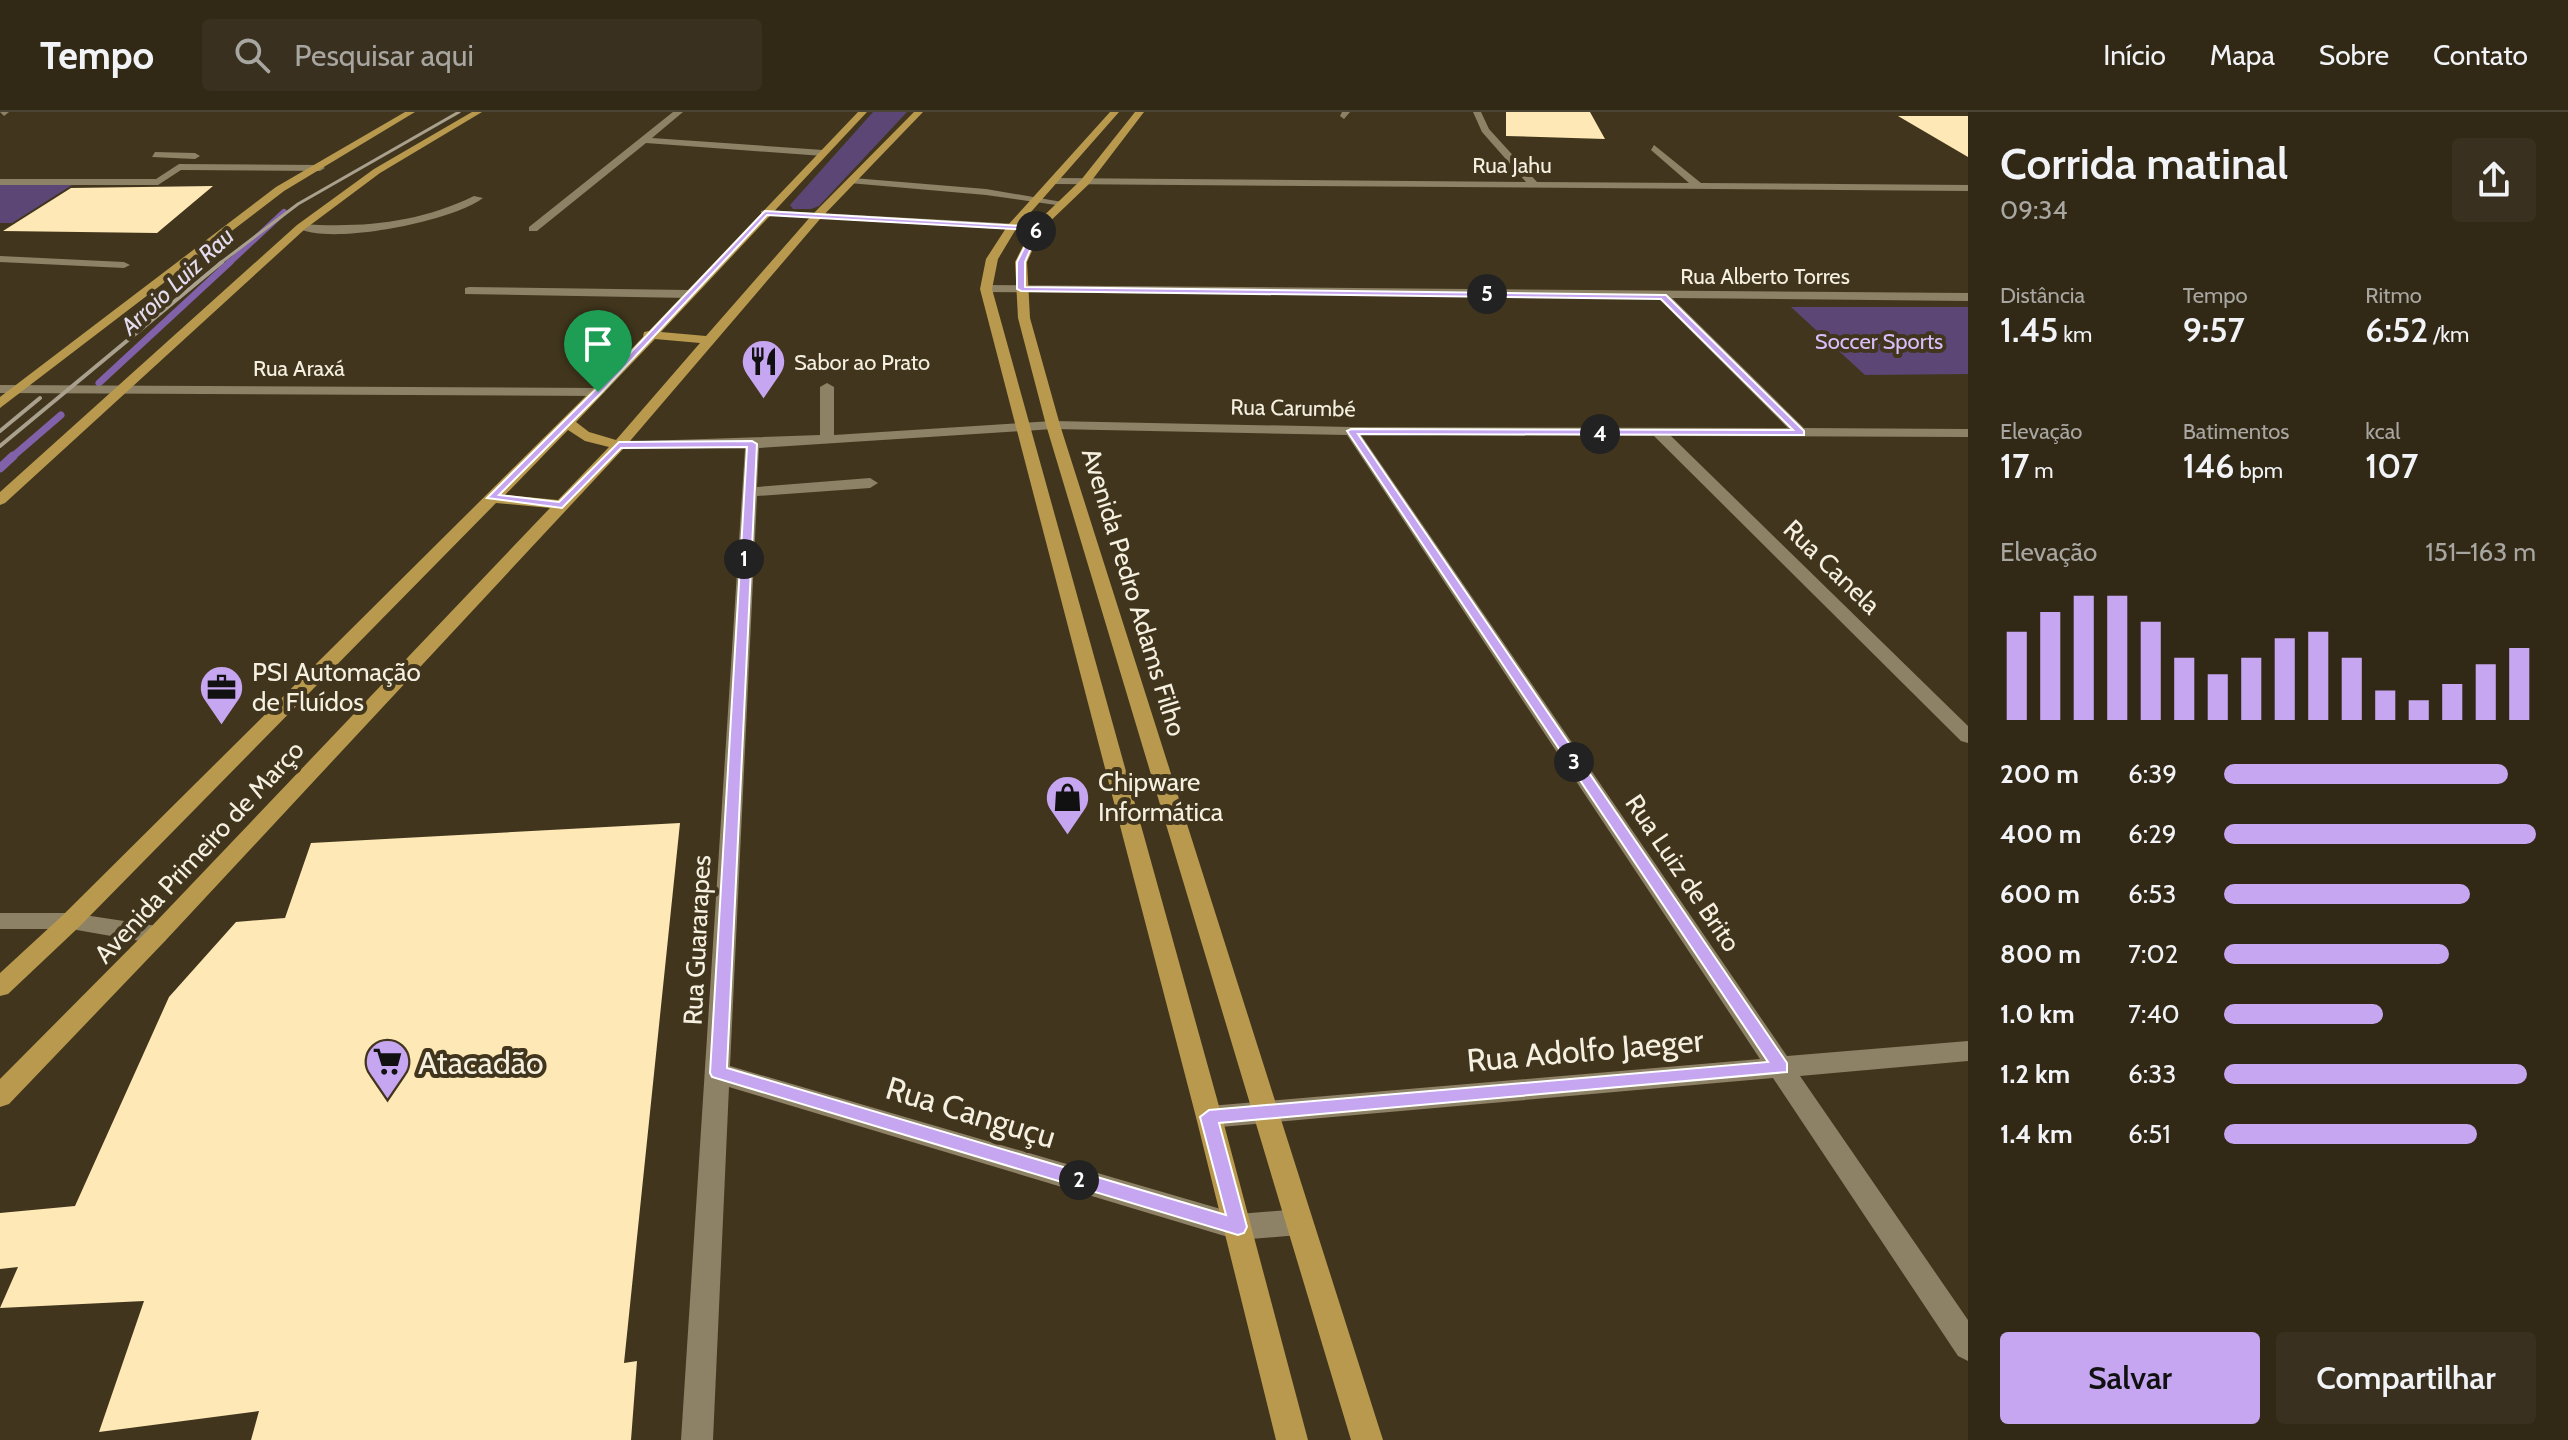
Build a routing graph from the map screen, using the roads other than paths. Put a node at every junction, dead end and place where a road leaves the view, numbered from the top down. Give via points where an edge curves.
1 (411, 112) edge
2 (478, 112) edge
3 (679, 112) edge
4 (863, 112) edge
5 (919, 112) edge
6 (1115, 112) edge
7 (1140, 112) edge
8 (1477, 112) edge
9 (643, 140) junction
10 (1654, 148) dead end
11 (823, 153) junction
12 (155, 155) dead end
13 (196, 156) junction
14 (235, 156) junction
15 (270, 156) junction
16 (303, 156) dead end
17 (179, 167) junction
18 (219, 167) junction
19 (254, 168) junction
20 (320, 168) junction
21 (853, 181) junction
22 (1055, 181) junction
23 (0, 182) edge
24 (1085, 182) junction
25 (1535, 185) junction
26 (1699, 186) junction
27 (1968, 188) edge
28 (478, 198) dead end
29 (1037, 200) junction
30 (1063, 203) junction
31 (765, 213) junction
32 (816, 217) junction
33 (301, 227) junction
34 (1012, 227) junction
35 (1037, 228) junction
36 (533, 229) dead end
37 (0, 259) edge
38 (124, 265) dead end
39 (986, 289) junction
40 (1021, 289) junction
41 (469, 291) dead end
42 (688, 294) junction
43 (1663, 296) junction
44 (1968, 297) edge
45 (648, 335) junction
46 (707, 340) junction
47 (827, 387) dead end
48 (0, 389) edge
49 (19, 389) junction
50 (122, 390) junction
51 (598, 392) junction
52 (0, 404) edge
53 (568, 421) junction
54 (1021, 425) junction
55 (1053, 425) junction
56 (1351, 431) junction
57 (1801, 433) junction
58 (1968, 433) edge
59 (1660, 434) junction
60 (827, 439) junction
61 (752, 444) junction
62 (619, 445) junction
63 (870, 483) dead end
64 (748, 492) junction
65 (492, 498) junction
66 (0, 500) edge
67 (562, 505) junction
68 (1968, 737) edge
69 (0, 921) edge
70 (71, 921) junction
71 (157, 935) junction
72 (0, 987) edge
73 (1968, 1051) edge
74 (1781, 1067) junction
75 (718, 1073) junction
76 (0, 1096) edge
77 (1266, 1112) junction
78 (1209, 1117) junction
79 (1299, 1222) junction
80 (1238, 1227) junction
81 (1968, 1346) edge
82 (697, 1440) edge
83 (1292, 1440) edge
84 (1367, 1440) edge

1 - 20 main road
2 - 33 main road via 377,171
3 - 9 street
4 - 11 main road, Avenida Primeiro de Março
5 - 21 main road, Avenida Primeiro de Março
6 - 22 main road
7 - 24 main road, Avenida Pedro Adams Filho
8 - 25 street via 1485,130
9 - 11 street
9 - 36 street
10 - 26 street
11 - 31 main road, Avenida Primeiro de Março
12 - 13 street
13 - 14 street
13 - 17 street
14 - 15 street
14 - 18 street
15 - 16 street
15 - 19 street
17 - 18 street
17 - 23 street via 158,182
18 - 19 street
19 - 20 street
20 - 49 main road via 280,189
21 - 29 street
21 - 32 main road, Avenida Primeiro de Março
22 - 24 street, Rua Jahu
22 - 29 main road
24 - 25 street, Rua Jahu
24 - 30 main road, Avenida Pedro Adams Filho
25 - 26 street, Rua Jahu
26 - 27 street, Rua Jahu
28 - 33 street via 397,227
29 - 30 street
29 - 34 main road
30 - 35 main road, Avenida Pedro Adams Filho
31 - 32 street
31 - 42 main road, Avenida Primeiro de Março
32 - 34 street
32 - 46 main road, Avenida Primeiro de Março
33 - 50 main road
34 - 35 street
34 - 39 main road via 992,259
35 - 40 main road, Avenida Pedro Adams Filho via 1021,262
37 - 38 street
39 - 40 street, Rua Alberto Torres
39 - 54 main road
40 - 43 street, Rua Alberto Torres
40 - 55 main road, Avenida Pedro Adams Filho
41 - 42 street
42 - 45 main road, Avenida Primeiro de Março
43 - 44 street, Rua Alberto Torres
43 - 57 street
45 - 46 main road
45 - 51 main road, Avenida Primeiro de Março
46 - 62 main road, Avenida Primeiro de Março
47 - 60 street
48 - 49 street, Rua Araxá
49 - 50 street, Rua Araxá
49 - 52 main road
50 - 51 street, Rua Araxá
50 - 66 main road
51 - 53 main road, Avenida Primeiro de Março
53 - 62 main road via 588,438
53 - 65 main road, Avenida Primeiro de Março
54 - 55 street, Rua Carumbé
54 - 60 street, Rua Carumbé
54 - 78 main road
55 - 56 street, Rua Carumbé
55 - 77 main road, Avenida Pedro Adams Filho
56 - 59 street, Rua Carumbé
56 - 74 street, Rua Luiz de Brito
57 - 58 street, Rua Carumbé
57 - 59 street, Rua Carumbé
59 - 68 street, Rua Canela
60 - 61 street, Rua Carumbé
61 - 62 street, Rua Carumbé
61 - 64 street, Rua Guararapes
62 - 67 main road, Avenida Primeiro de Março
63 - 64 street
64 - 75 street, Rua Guararapes
65 - 67 main road
65 - 70 main road, Avenida Primeiro de Março
67 - 71 main road, Avenida Primeiro de Março
69 - 70 street
70 - 71 street
70 - 72 main road, Avenida Primeiro de Março
71 - 76 main road, Avenida Primeiro de Março
73 - 74 street, Rua Adolfo Jaeger
74 - 77 street, Rua Adolfo Jaeger
74 - 81 street, Rua Luiz de Brito
75 - 80 street, Rua Canguçu
75 - 82 street, Rua Guararapes
77 - 78 street, Rua Adolfo Jaeger
77 - 79 main road, Avenida Pedro Adams Filho
78 - 80 main road
79 - 80 street, Rua Canguçu
79 - 84 main road, Avenida Pedro Adams Filho
80 - 83 main road

